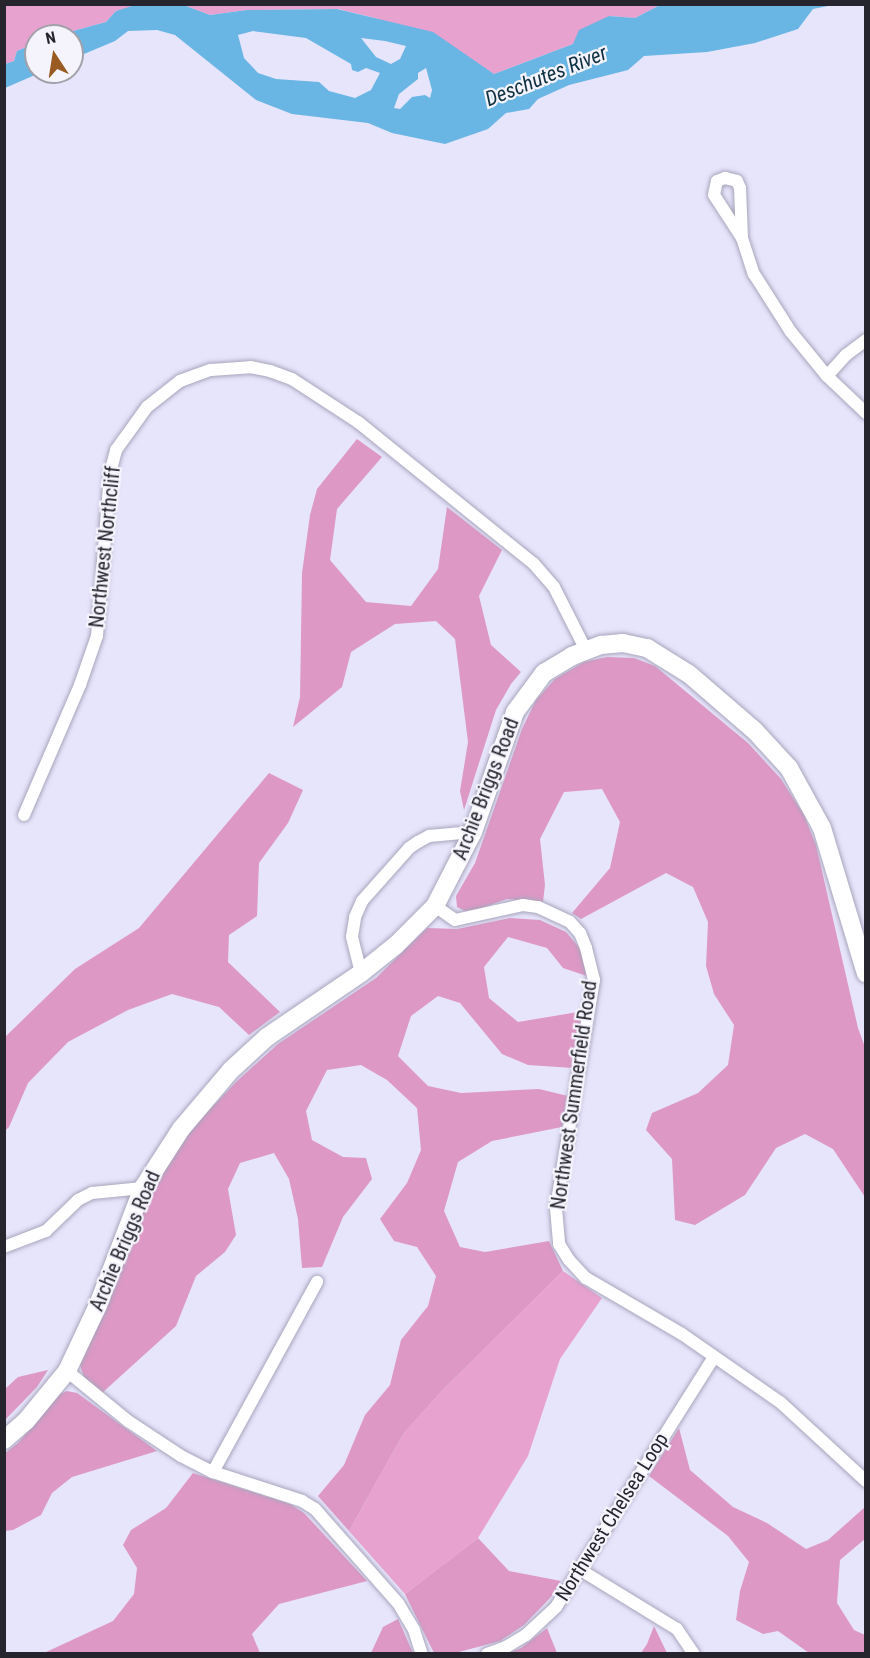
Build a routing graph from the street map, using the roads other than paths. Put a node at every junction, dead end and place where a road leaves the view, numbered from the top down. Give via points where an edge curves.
1 (742, 238) dead end
2 (866, 340) edge
3 (827, 376) junction
4 (866, 413) edge
5 (586, 650) junction
6 (24, 815) dead end
7 (473, 832) junction
8 (435, 906) junction
9 (361, 974) junction
10 (866, 974) edge
11 (143, 1188) junction
12 (4, 1247) edge
13 (317, 1282) dead end
14 (714, 1357) junction
15 (67, 1371) junction
16 (4, 1440) edge
17 (213, 1472) junction
18 (866, 1481) edge
19 (579, 1569) junction
20 (422, 1653) edge
21 (487, 1653) edge
22 (694, 1653) edge

1 - 3 street via 760,284 790,332
2 - 3 street
3 - 4 street
5 - 6 street, Northwest Northcliff via 554,587 534,564 358,422 292,379 270,371 250,367 211,370 180,381 147,407 116,450 110,473 97,636
5 - 7 street, Archie Briggs Road via 544,673 521,701
5 - 10 street, Archie Briggs Road via 623,643 668,658 755,731 789,768 822,828
7 - 8 street, Archie Briggs Road
7 - 9 street via 429,836 418,842 362,901 352,937
8 - 9 street, Archie Briggs Road
8 - 14 street, Northwest Summerfield Road via 455,920 523,905 538,907 570,922 580,933 594,980 556,1208 560,1244 586,1278
9 - 11 street, Archie Briggs Road via 267,1037 231,1070 181,1129
11 - 12 street via 92,1193 78,1200 46,1231
11 - 15 street, Archie Briggs Road via 98,1305
13 - 17 street
14 - 18 street, Northwest Summerfield Road via 780,1402
14 - 19 street, Northwest Chelsea Loop
15 - 16 street, Archie Briggs Road via 32,1414
15 - 17 street via 128,1421
17 - 20 street via 302,1501 315,1509 398,1603
19 - 21 street, Northwest Chelsea Loop via 556,1607 526,1635
19 - 22 street via 677,1629

